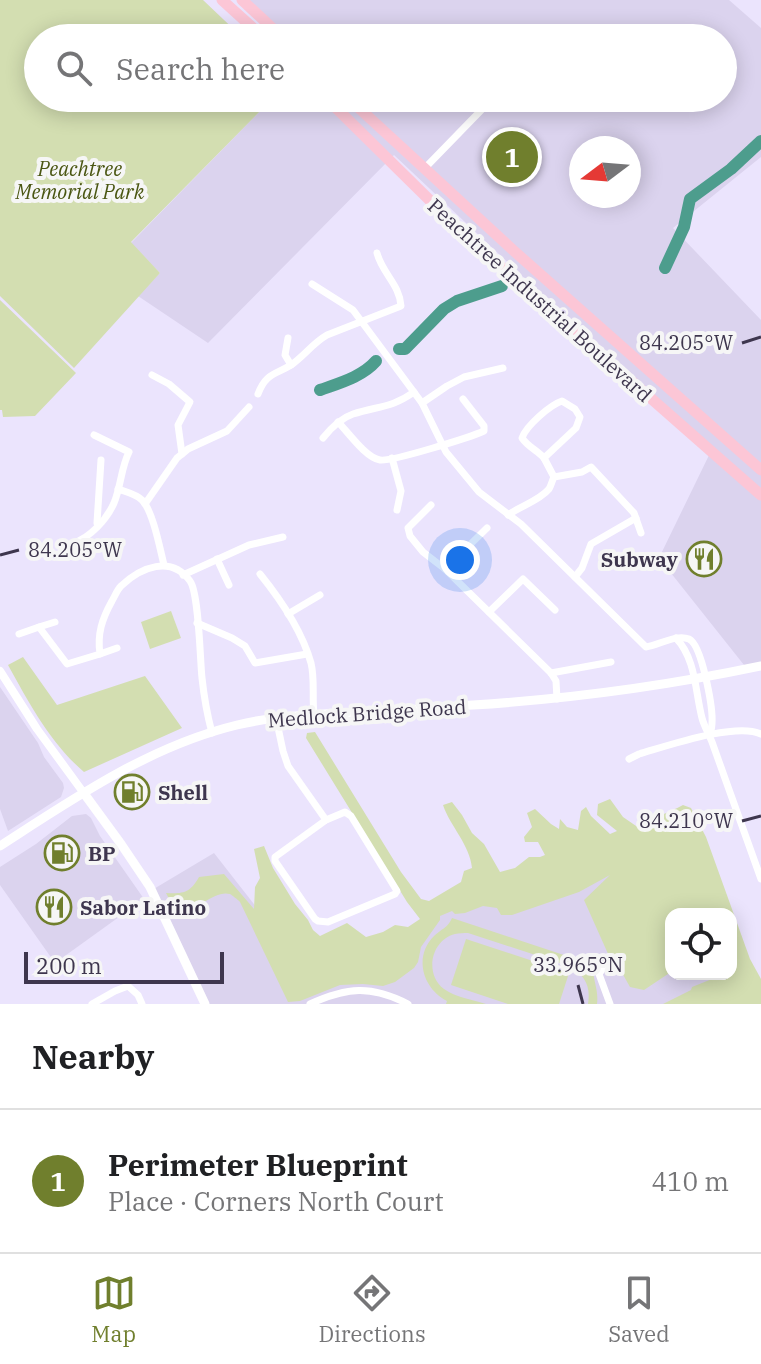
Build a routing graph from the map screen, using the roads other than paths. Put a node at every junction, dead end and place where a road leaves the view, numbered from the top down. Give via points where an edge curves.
1 (222, 0) edge
2 (245, 2) edge
3 (249, 24) edge
4 (268, 24) edge
5 (340, 112) edge
6 (363, 112) edge
7 (479, 112) edge
8 (424, 169) junction
9 (377, 253) dead end
10 (312, 284) dead end
11 (362, 322) junction
12 (288, 338) dead end
13 (291, 365) junction
14 (503, 368) dead end
15 (152, 375) dead end
16 (414, 392) junction
17 (258, 394) dead end
18 (463, 399) dead end
19 (422, 403) junction
20 (249, 407) dead end
21 (338, 422) junction
22 (94, 435) dead end
23 (323, 438) dead end
24 (442, 445) junction
25 (182, 454) junction
26 (392, 458) junction
27 (544, 458) junction
28 (101, 460) dead end
29 (761, 470) edge
30 (554, 477) junction
31 (118, 489) junction
32 (761, 495) edge
33 (145, 504) junction
34 (431, 505) dead end
35 (397, 510) dead end
36 (508, 515) junction
37 (636, 518) junction
38 (97, 526) junction
39 (487, 528) dead end
40 (641, 533) dead end
41 (283, 537) dead end
42 (73, 543) dead end
43 (217, 559) junction
44 (164, 565) junction
45 (445, 569) junction
46 (260, 574) dead end
47 (183, 575) junction
48 (575, 577) junction
49 (229, 585) dead end
50 (320, 595) dead end
51 (555, 610) dead end
52 (489, 612) junction
53 (288, 614) junction
54 (55, 622) dead end
55 (197, 623) junction
56 (39, 627) junction
57 (19, 634) dead end
58 (676, 638) junction
59 (117, 648) dead end
60 (100, 654) junction
61 (307, 654) junction
62 (611, 662) dead end
63 (761, 666) edge
64 (0, 671) edge
65 (551, 673) junction
66 (705, 677) junction
67 (693, 679) junction
68 (557, 699) junction
69 (314, 714) junction
70 (276, 718) junction
71 (212, 733) junction
72 (761, 734) edge
73 (710, 735) junction
74 (629, 759) dead end
75 (83, 792) junction
76 (326, 820) junction
77 (0, 846) edge
78 (761, 879) edge
79 (604, 967) dead end
80 (92, 1004) edge
81 (142, 1004) edge
82 (205, 1004) edge
83 (310, 1004) edge
84 (408, 1004) edge
85 (610, 1004) edge

1 - 3 highway
2 - 4 highway
5 - 32 highway, Peachtree Industrial Boulevard via 464,234
6 - 8 highway, Peachtree Industrial Boulevard
7 - 8 street
8 - 29 highway, Peachtree Industrial Boulevard
9 - 11 street via 401,306
10 - 11 street via 353,310
11 - 13 street via 319,339
11 - 16 street
12 - 13 street via 285,355
13 - 17 street via 269,376
14 - 19 street via 464,377
15 - 25 street via 190,402 178,425
16 - 19 street
16 - 21 street via 403,401
18 - 24 street via 484,431
19 - 24 street
20 - 25 street via 227,431
21 - 23 street
21 - 26 street via 370,455 381,461
22 - 31 street via 129,452
24 - 26 street
24 - 36 street via 479,492
25 - 33 street
26 - 35 street via 401,491
27 - 27 street via 527,446 524,431 562,401 580,417 576,428
27 - 30 street
28 - 38 street
30 - 36 street via 549,489
30 - 37 street via 591,467
31 - 33 street
31 - 38 street
33 - 44 street
34 - 45 street via 408,528 423,552
36 - 48 street
37 - 40 street
37 - 48 street via 591,544
38 - 42 street
39 - 45 street
41 - 43 street
43 - 47 street
43 - 49 street
44 - 47 street
44 - 60 street via 145,569 120,587 104,615
45 - 52 street
46 - 53 street
47 - 55 street via 192,582
48 - 58 street via 646,647
50 - 53 street
51 - 52 street via 523,579
52 - 65 street
53 - 61 street
54 - 56 street
55 - 61 street via 245,646 255,663
55 - 71 street
56 - 57 street
56 - 60 street via 67,664
58 - 66 street via 695,644
58 - 67 street via 690,658
59 - 60 street
61 - 69 street
62 - 65 street
63 - 66 main road, Medlock Bridge Road
64 - 75 street
65 - 68 street
66 - 67 main road, Medlock Bridge Road
66 - 73 street
67 - 68 main road, Medlock Bridge Road
67 - 73 street
68 - 69 main road, Medlock Bridge Road
69 - 70 main road, Medlock Bridge Road
70 - 71 main road, Medlock Bridge Road
70 - 76 street via 288,766
71 - 75 main road, Medlock Bridge Road via 166,749
72 - 73 street via 742,730
73 - 74 street
73 - 78 street
75 - 77 main road, Medlock Bridge Road
75 - 82 main road via 150,887
76 - 76 street via 345,812 351,816 397,891 328,922 315,919 275,861
79 - 85 street via 599,978
80 - 81 street via 128,986
83 - 84 street via 347,991 369,990

